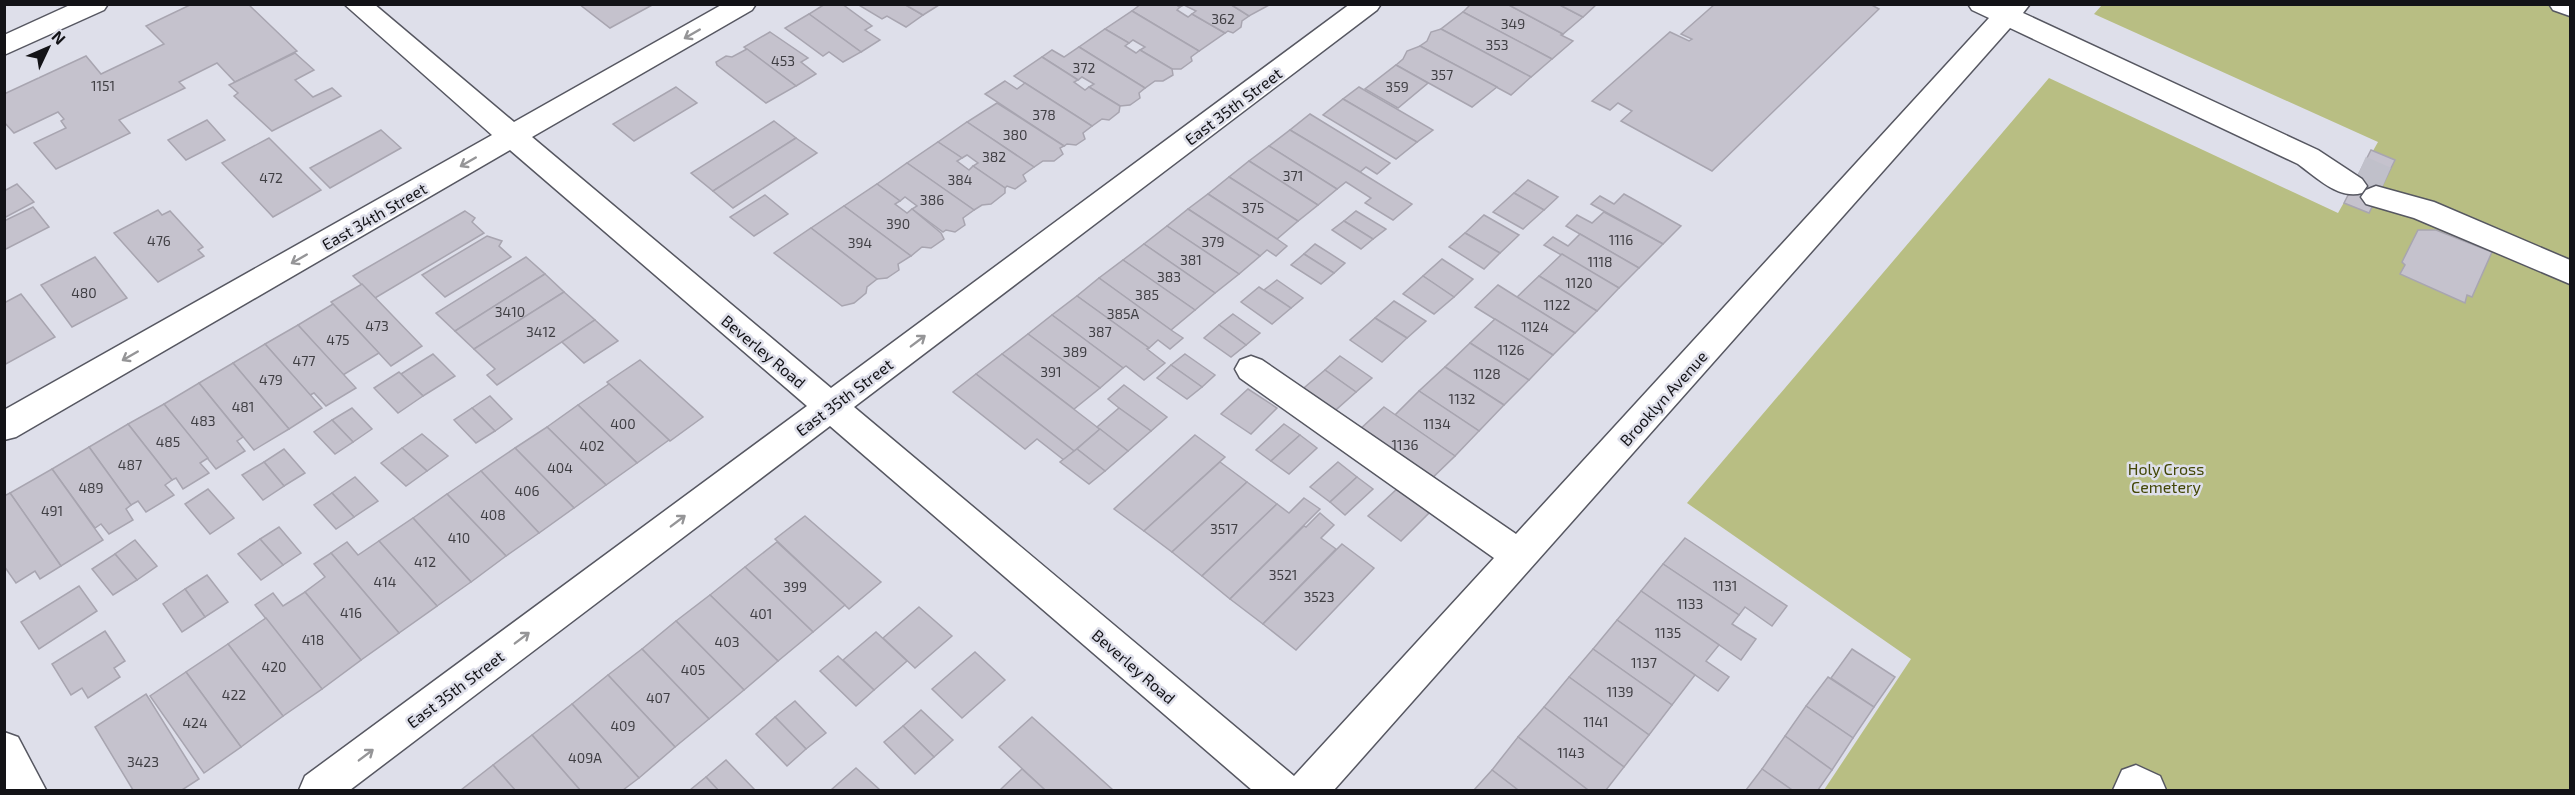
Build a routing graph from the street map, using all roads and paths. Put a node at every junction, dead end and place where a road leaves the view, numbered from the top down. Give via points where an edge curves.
1 (95, 4) edge
2 (357, 4) edge
3 (743, 4) edge
4 (1368, 4) edge
5 (2562, 4) edge
6 (2001, 8) edge
7 (2571, 8) edge
8 (4, 46) edge
9 (512, 137) junction
10 (2571, 273) edge
11 (1251, 369) dead end
12 (831, 407) junction
13 (4, 427) edge
14 (1520, 556) junction
15 (4, 750) edge
16 (26, 790) edge
17 (319, 790) edge
18 (1281, 790) edge
19 (1308, 790) edge
20 (2133, 790) edge
21 (2146, 790) edge

1 - 8 street
2 - 9 street, Beverley Road
3 -> 9 street, East 34th Street
12 -> 4 street, East 35th Street
5 - 7 street
6 - 10 street via 2308,157
6 - 14 street, Brooklyn Avenue
9 - 12 street, Beverley Road
9 -> 13 street, East 34th Street
11 - 14 street
17 -> 12 street, East 35th Street
12 - 18 street, Beverley Road
14 - 19 street, Brooklyn Avenue
15 - 16 street
20 - 21 street via 2136,784

